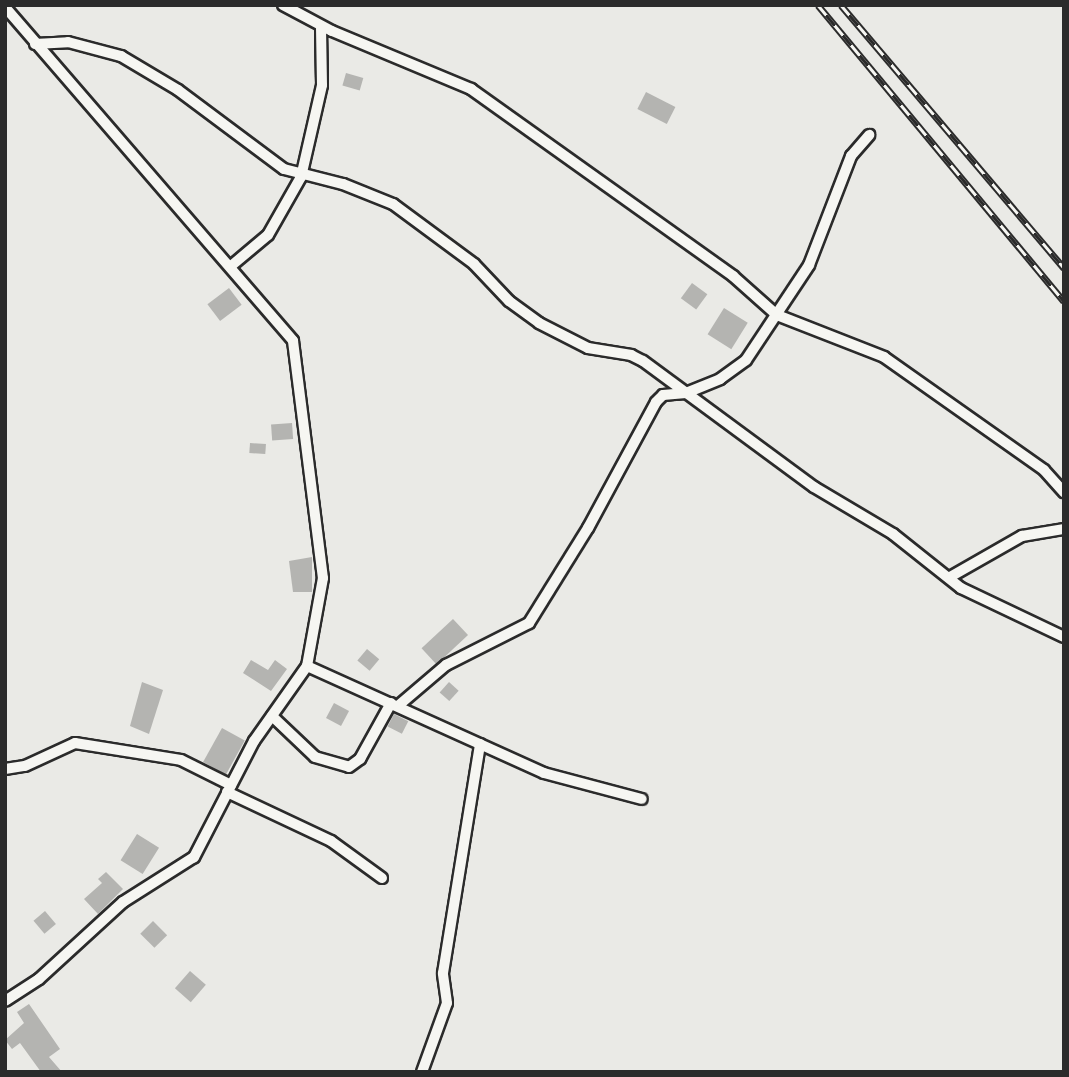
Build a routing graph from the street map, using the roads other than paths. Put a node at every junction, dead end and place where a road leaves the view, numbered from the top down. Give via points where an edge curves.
1 (283, 5) edge
2 (5, 8) edge
3 (321, 26) junction
4 (35, 44) junction
5 (869, 135) dead end
6 (301, 177) junction
7 (231, 266) junction
8 (777, 315) junction
9 (686, 393) junction
10 (1064, 492) edge
11 (1064, 529) edge
12 (950, 577) junction
13 (1064, 637) edge
14 (307, 666) junction
15 (395, 704) junction
16 (272, 716) junction
17 (480, 744) junction
18 (5, 769) edge
19 (229, 789) junction
20 (642, 799) dead end
21 (382, 878) dead end
22 (5, 1001) edge
23 (422, 1072) edge

1 - 3 street
2 - 4 street
3 - 6 street via 322,85
3 - 8 street via 471,89 723,268
4 - 6 street via 68,41 121,56
4 - 7 street
5 - 8 street via 851,156 815,253
6 - 7 street via 268,235
6 - 9 street via 343,184 393,204 474,264 539,323 588,348 631,355
7 - 14 street via 283,326 299,358 323,578
8 - 9 street via 762,341 732,373
8 - 10 street via 884,357 1044,470
9 - 12 street via 814,487 893,534
9 - 15 street via 663,395 656,402 588,528 529,622 446,665
11 - 12 street via 1022,536
12 - 13 street via 979,599
14 - 15 street
14 - 16 street
15 - 16 street via 360,759 349,767 315,757
15 - 17 street
16 - 19 street
17 - 20 street via 544,773
17 - 23 street via 443,973 447,1003
18 - 19 street via 24,766 75,743 181,760
19 - 21 street via 331,841
19 - 22 street via 187,864 123,902 39,979

